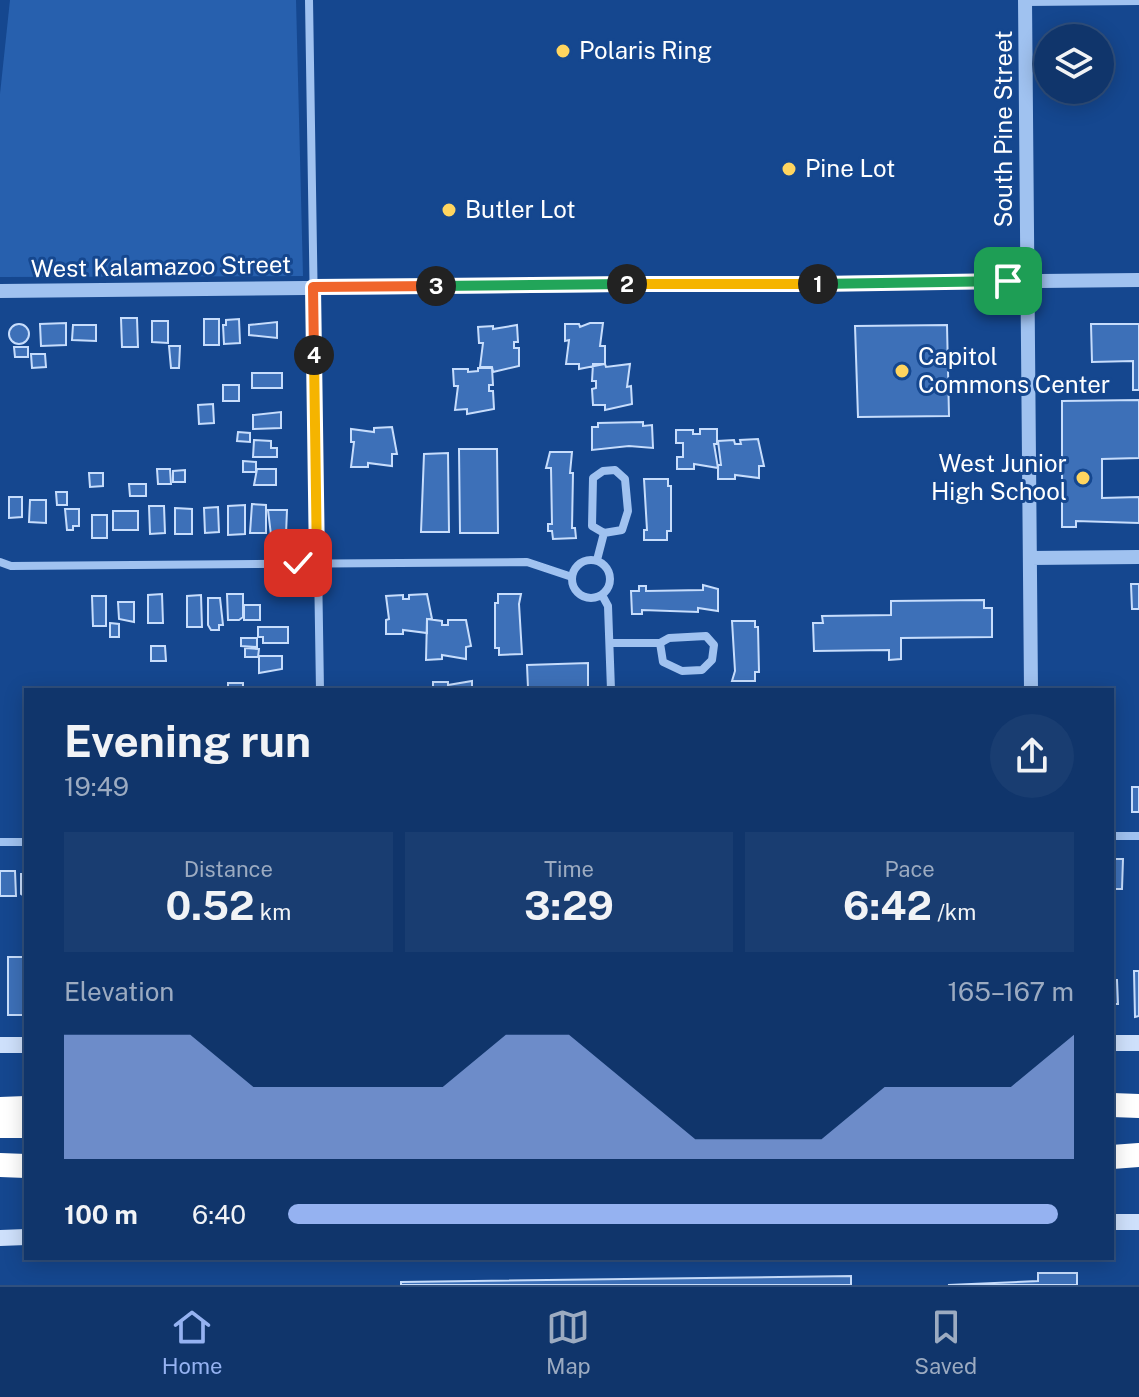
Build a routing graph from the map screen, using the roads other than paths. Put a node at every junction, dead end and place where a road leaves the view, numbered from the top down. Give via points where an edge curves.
1 (309, 0) edge
2 (1025, 1) edge
3 (1139, 1) edge
4 (1139, 280) edge
5 (1026, 281) junction
6 (313, 287) junction
7 (0, 291) edge
8 (604, 533) junction
9 (1139, 557) edge
10 (1030, 558) junction
11 (597, 560) junction
12 (0, 562) edge
13 (317, 563) junction
14 (572, 577) junction
15 (602, 595) junction
16 (611, 643) junction
17 (660, 643) junction
18 (320, 688) edge
19 (611, 688) edge
20 (1031, 688) edge
21 (1114, 836) edge
22 (1139, 836) edge
23 (0, 842) edge
24 (24, 842) edge
25 (1114, 1043) edge
26 (1139, 1043) edge
27 (0, 1045) edge
28 (24, 1045) edge
29 (1114, 1105) edge
30 (1139, 1106) edge
31 (24, 1108) edge
32 (0, 1109) edge
33 (1114, 1115) edge
34 (1139, 1115) edge
35 (0, 1126) edge
36 (24, 1126) edge
37 (1114, 1143) edge
38 (1139, 1143) edge
39 (0, 1153) edge
40 (24, 1153) edge
41 (1139, 1155) edge
42 (1114, 1157) edge
43 (0, 1165) edge
44 (24, 1166) edge
45 (1114, 1222) edge
46 (1139, 1222) edge
47 (24, 1237) edge
48 (0, 1238) edge

1 - 6 street
2 - 3 street
2 - 5 street, South Pine Street
4 - 5 street, West Kalamazoo Street
5 - 6 street, West Kalamazoo Street
5 - 10 street, South Pine Street
6 - 7 street, West Kalamazoo Street
6 - 13 street
8 - 8 street via 622,530 628,511 625,479 615,470 593,478 592,526
8 - 11 street
9 - 10 street
10 - 20 street, South Pine Street
11 - 14 street via 581,563
11 - 15 street via 610,573
12 - 13 street
13 - 14 street via 527,562
13 - 18 street
14 - 15 street via 584,597
15 - 16 street
16 - 17 street
16 - 19 street
17 - 17 street via 706,636 714,645 712,660 702,670 682,671 663,662
21 - 22 street
23 - 24 street
25 - 26 main road
27 - 28 main road
29 - 30 highway
31 - 32 highway
33 - 34 highway
35 - 36 highway
37 - 38 highway
39 - 40 highway
41 - 42 highway
43 - 44 highway
45 - 46 main road
47 - 48 main road

